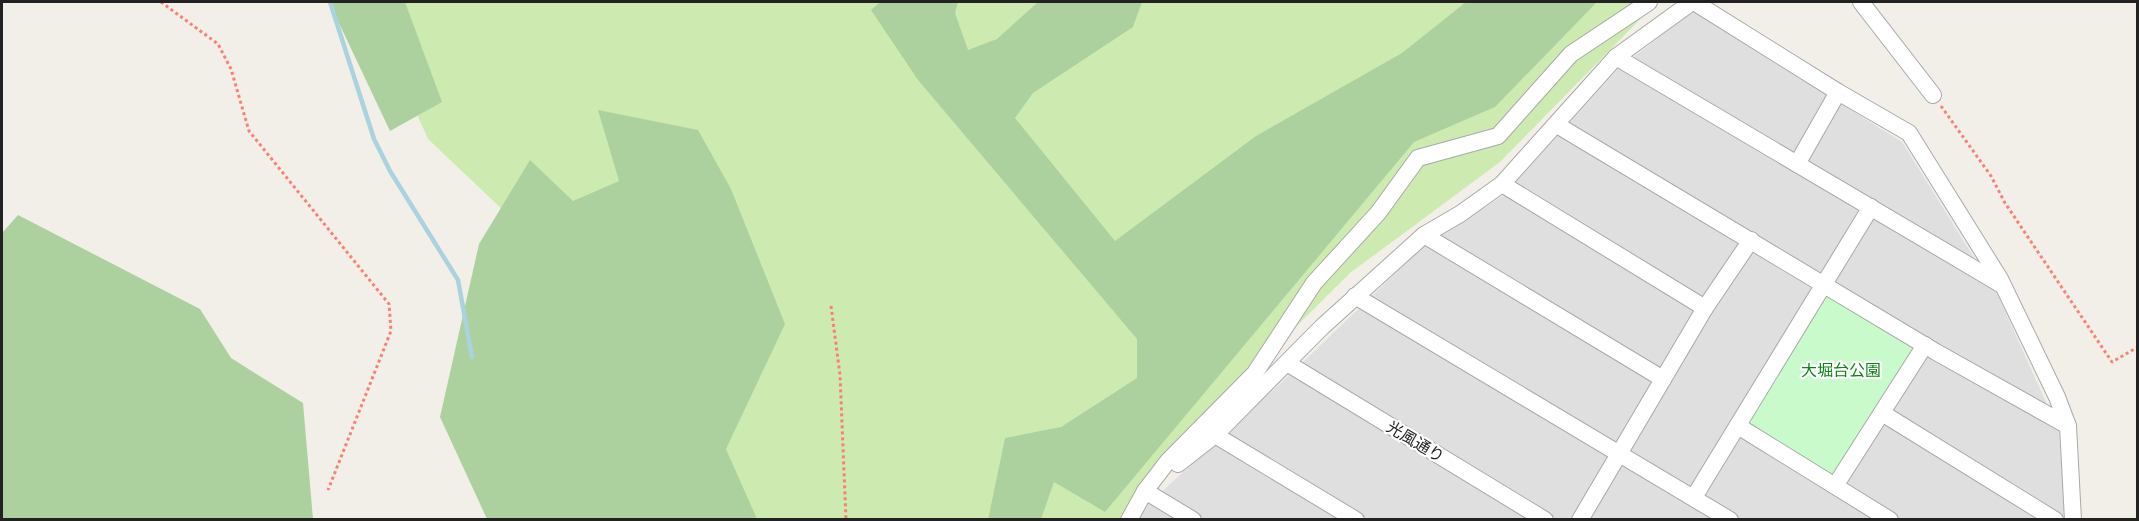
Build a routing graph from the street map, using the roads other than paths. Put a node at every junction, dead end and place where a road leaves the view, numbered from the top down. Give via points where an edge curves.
1 (1649, 2) edge
2 (1693, 2) edge
3 (1861, 2) edge
4 (1616, 57) junction
5 (1838, 92) junction
6 (1933, 95) road end
7 (1557, 125) junction
8 (1797, 164) junction
9 (1502, 184) junction
10 (1871, 207) junction
11 (1424, 235) junction
12 (1751, 240) junction
13 (1825, 283) junction
14 (2004, 286) junction
15 (1355, 296) junction
16 (1705, 308) junction
17 (1926, 345) junction
18 (1287, 363) junction
19 (1663, 378) junction
20 (1882, 413) junction
21 (1738, 426) junction
22 (2068, 426) junction
23 (1215, 435) junction
24 (1619, 452) junction
25 (1835, 486) junction
26 (1145, 491) junction
27 (1694, 497) junction
28 (2037, 515) edge
29 (1130, 519) edge
30 (1193, 519) edge
31 (1356, 519) edge
32 (1545, 519) edge
33 (1580, 519) edge
34 (1730, 519) edge
35 (1890, 519) edge
36 (2055, 519) edge
37 (2073, 519) edge

1 - 26 street via 1571,54 1498,136 1419,158 1378,213 1314,283 1255,373 1168,461
2 - 4 street
2 - 5 street
3 - 6 street
4 - 7 street
4 - 8 street
5 - 8 street
5 - 14 street via 1909,133
7 - 9 street
7 - 12 street
8 - 10 street
9 - 11 street
9 - 16 street
10 - 13 street
10 - 14 street
11 - 15 street
11 - 19 street
12 - 13 street
12 - 16 street
13 - 17 street
13 - 21 street
14 - 22 street
15 - 18 street
15 - 24 street
16 - 19 street
17 - 20 street
17 - 22 street
18 - 23 street
18 - 32 street, 光風通り
19 - 24 street
20 - 25 street
20 - 28 street
21 - 25 street
21 - 27 street
22 - 37 street
23 - 26 street
23 - 31 street
24 - 27 street
24 - 33 street
25 - 35 street
26 - 29 street
26 - 30 street
27 - 34 street
28 - 36 street

